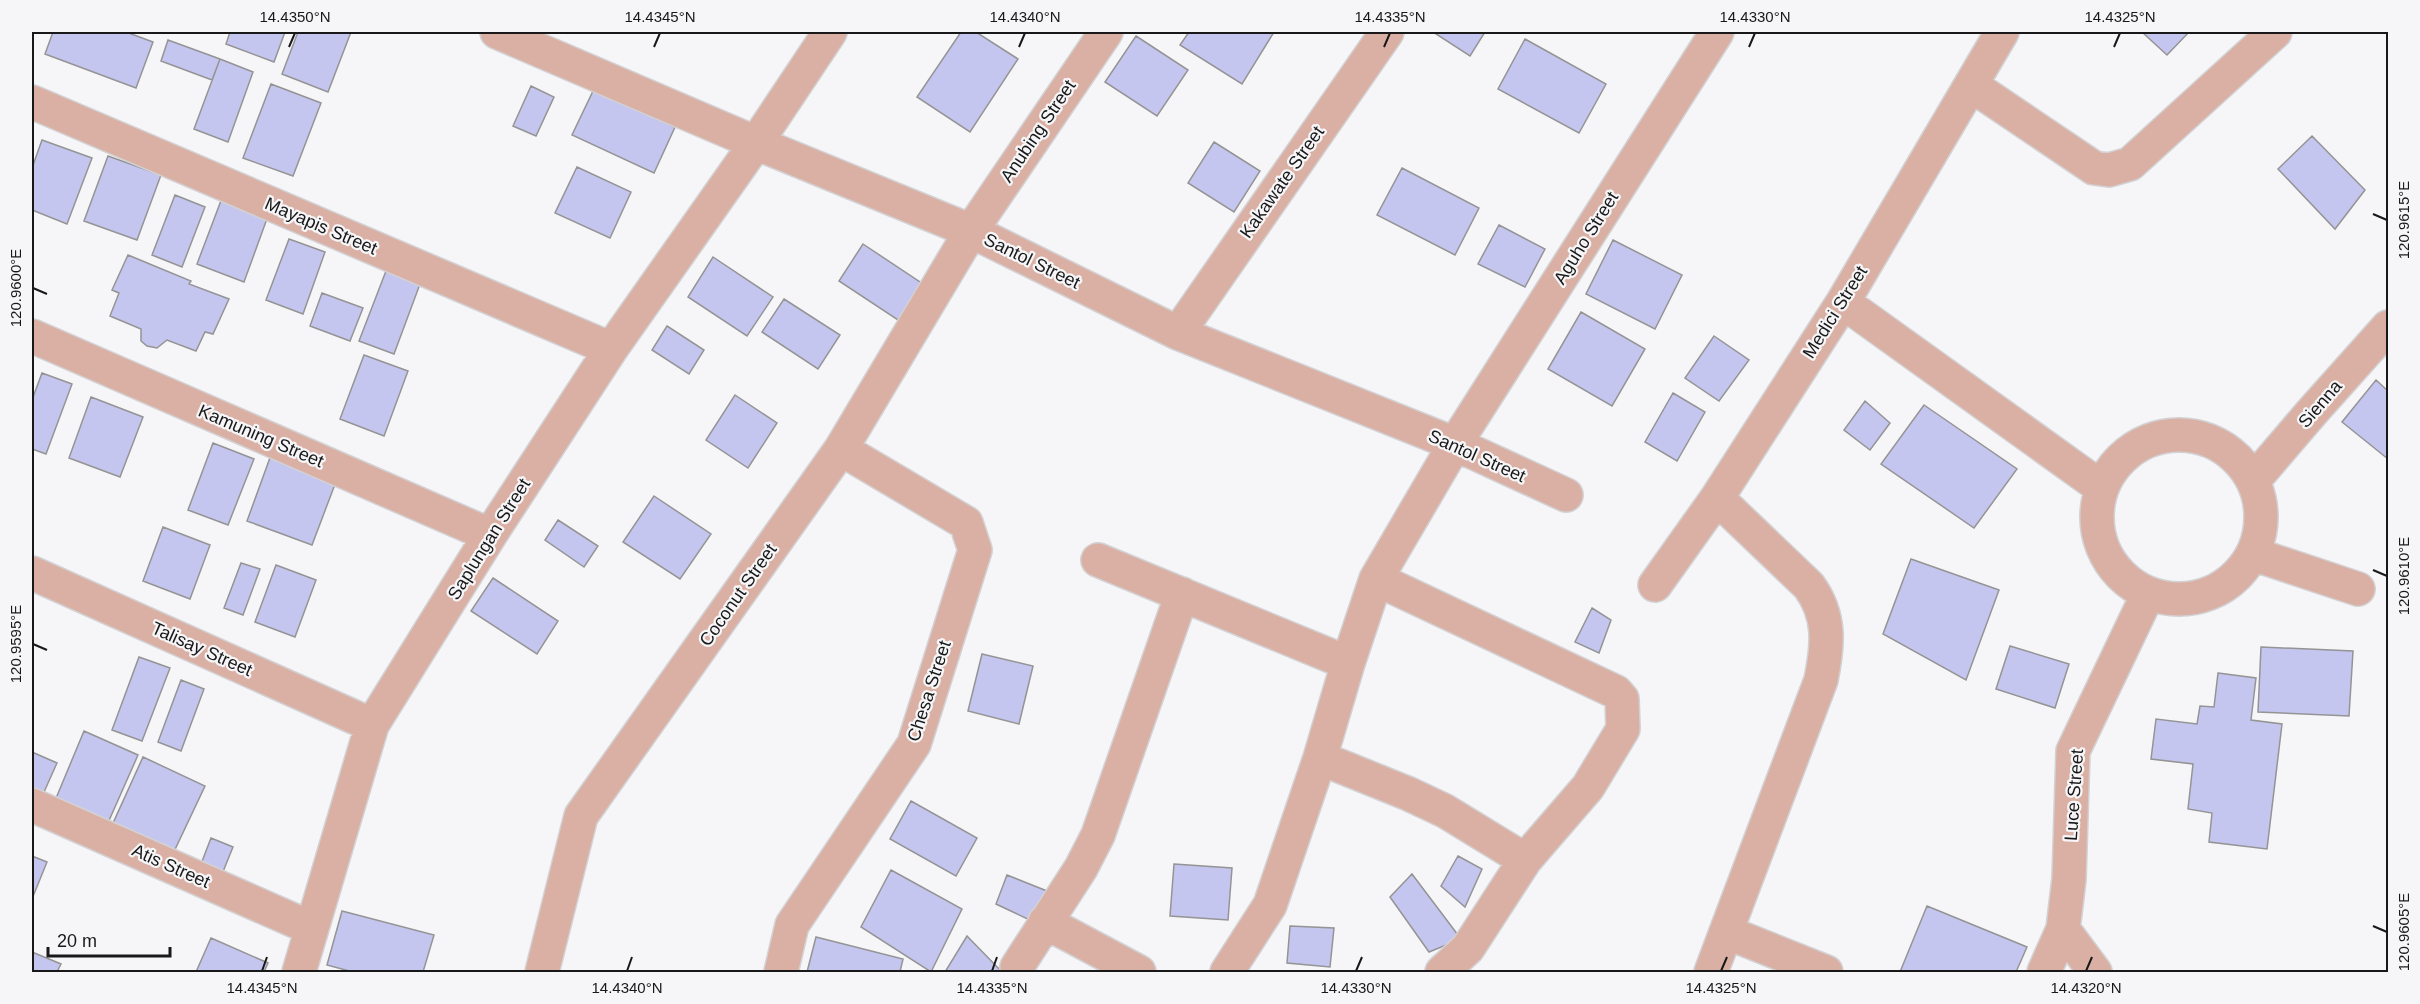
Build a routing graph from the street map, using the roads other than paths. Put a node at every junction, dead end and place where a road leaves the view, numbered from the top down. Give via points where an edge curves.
1 (497, 32) edge
2 (830, 32) edge
3 (1106, 32) edge
4 (1387, 32) edge
5 (1717, 32) edge
6 (2002, 32) edge
7 (2275, 32) edge
8 (1971, 85) junction
9 (32, 102) edge
10 (756, 143) junction
11 (971, 231) junction
12 (1844, 302) junction
13 (2388, 327) edge
14 (1178, 333) junction
15 (32, 336) edge
16 (611, 349) junction
17 (1455, 444) junction
18 (842, 449) junction
19 (2253, 482) junction
20 (2102, 488) junction
21 (1566, 495) dead end
22 (1717, 498) junction
23 (490, 536) junction
24 (2253, 554) junction
25 (1098, 560) dead end
26 (32, 573) edge
27 (1376, 579) junction
28 (1655, 585) dead end
29 (2358, 589) dead end
30 (1182, 594) junction
31 (2148, 594) junction
32 (1348, 663) junction
33 (372, 725) junction
34 (1320, 758) junction
35 (32, 805) edge
36 (1525, 860) junction
37 (1045, 922) junction
38 (311, 928) junction
39 (2063, 929) junction
40 (1726, 932) junction
41 (1017, 967) dead end
42 (299, 972) edge
43 (542, 972) edge
44 (781, 972) edge
45 (1139, 972) edge
46 (1227, 972) edge
47 (1442, 972) edge
48 (1711, 972) edge
49 (1826, 972) edge
50 (2044, 972) edge
51 (2095, 972) edge

1 - 10 street, Santol Street
2 - 10 street, Saplungan Street
3 - 11 street, Anubing Street
4 - 14 street, Kakawate Street
5 - 17 street, Aguho Street
6 - 8 street, Medici Street
7 - 8 street via 2130,164 2109,170 2094,168
8 - 12 street, Medici Street
9 - 16 street, Mayapis Street
10 - 11 street, Santol Street
10 - 16 street, Saplungan Street
11 - 14 street, Santol Street
11 - 18 street, Coconut Street
12 - 20 street
12 - 22 street, Medici Street
13 - 19 street, Sienna
14 - 17 street, Santol Street
15 - 23 street, Kamuning Street
16 - 23 street, Saplungan Street
17 - 21 street, Santol Street
17 - 27 street, Aguho Street
18 - 43 street, Coconut Street via 581,816
18 - 44 street, Chesa Street via 966,523 975,550 914,744 792,925
19 - 20 street via 2238,459 2216,443 2190,435 2162,436 2137,447 2116,464
19 - 24 street via 2261,505 2260,530
20 - 31 street via 2097,513 2103,546 2127,581
22 - 28 street, Medici Street
22 - 40 street via 1815,594 1824,616 1827,652 1821,680
23 - 33 street, Saplungan Street
24 - 29 street
24 - 31 street via 2238,574 2219,589 2196,597 2172,599
25 - 30 street
26 - 33 street, Talisay Street
27 - 32 street, Aguho Street
27 - 36 street via 1616,692 1622,699 1623,729 1608,755 1588,787
30 - 32 street
30 - 37 street via 1098,835
31 - 39 street, Luce Street via 2073,751
32 - 34 street, Aguho Street
33 - 38 street, Saplungan Street
34 - 36 street via 1445,811
34 - 46 street, Aguho Street via 1270,905
35 - 38 street, Atis Street
36 - 47 street via 1468,948
37 - 41 street
37 - 45 street
38 - 42 street, Saplungan Street
39 - 50 street, Luce Street
39 - 51 street
40 - 48 street
40 - 49 street

